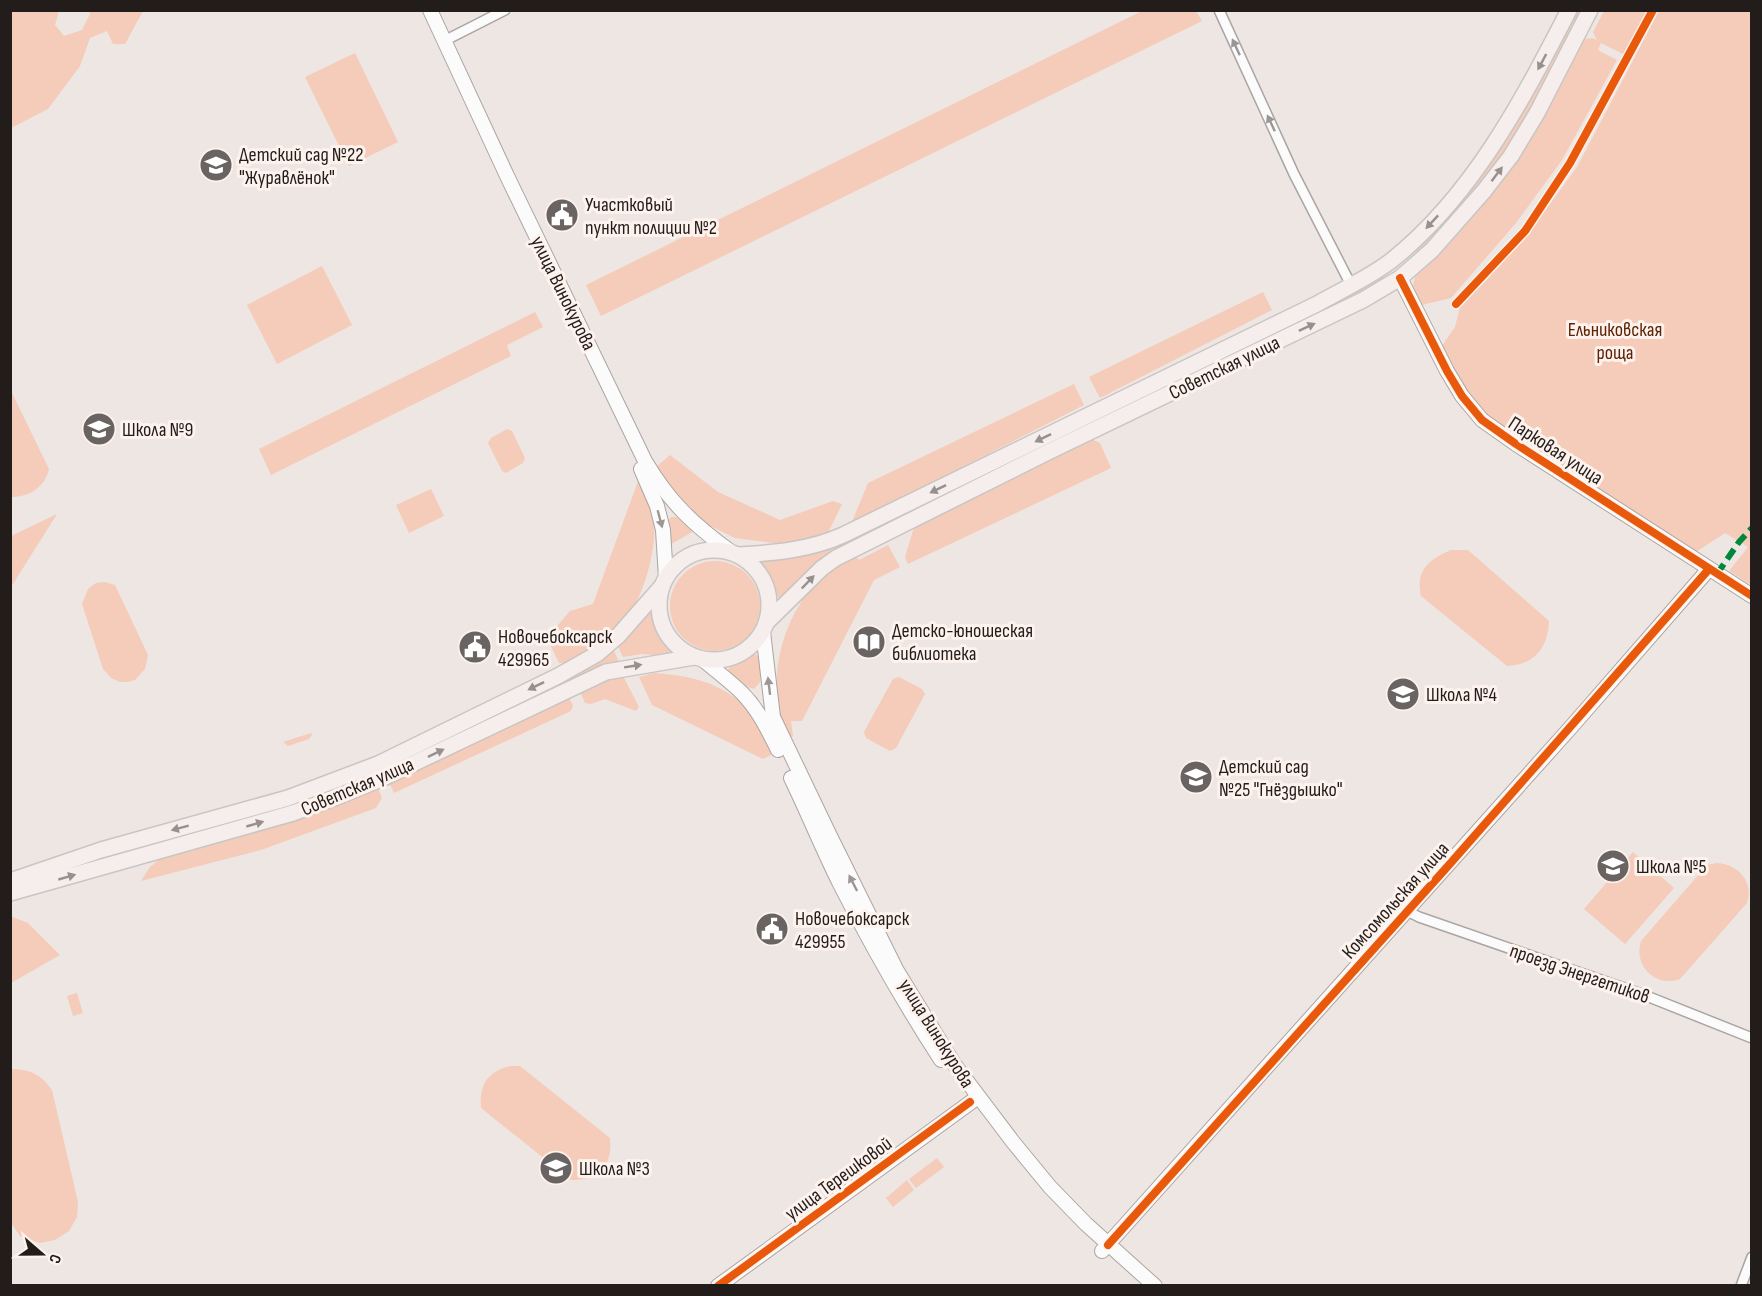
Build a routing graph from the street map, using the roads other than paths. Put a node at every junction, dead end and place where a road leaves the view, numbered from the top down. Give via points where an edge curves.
1 (420, 10) edge
2 (430, 10) edge
3 (505, 10) edge
4 (1219, 10) edge
5 (1569, 10) edge
6 (1590, 10) edge
7 (440, 43) junction
8 (505, 180) junction
9 (1391, 262) junction
10 (1400, 278) junction
11 (1351, 285) junction
12 (735, 554) junction
13 (1709, 569) junction
14 (664, 582) junction
15 (1752, 596) edge
16 (764, 628) junction
17 (698, 658) junction
18 (10, 881) edge
19 (10, 893) edge
20 (1407, 911) junction
21 (1752, 1038) edge
22 (950, 1066) junction
23 (974, 1099) junction
24 (1105, 1248) junction
25 (1752, 1257) edge
26 (718, 1286) edge
27 (1141, 1286) edge
28 (1155, 1286) edge
29 (1741, 1286) edge

1 - 7 main road, улица Винокурова
2 - 7 main road, улица Винокурова
3 - 7 street
11 -> 4 street via 1288,161
5 -> 9 main road, Советская улица via 1492,148 1444,209
10 -> 6 main road, Советская улица via 1459,221 1511,156
7 - 8 main road, улица Винокурова
8 - 12 main road, улица Винокурова via 659,485 709,536
8 -> 14 main road, улица Винокурова via 657,506 663,530
9 - 10 main road, Парковая улица
9 - 11 main road, Советская улица
10 - 13 main road, Парковая улица via 1447,371 1482,420
16 -> 10 main road, Советская улица via 822,568 845,553 1363,300
11 -> 12 main road, Советская улица via 843,535 801,548
12 - 14 main road via 720,550 698,552 679,562
12 - 16 main road via 756,568 766,587 769,610
13 - 15 main road, Парковая улица
13 - 20 main road, Комсомольская улица
14 - 17 main road via 659,598 662,624 679,648
14 -> 18 main road, Советская улица via 618,636 597,654 378,764 288,798 101,850
16 - 17 main road via 755,642 737,656 718,660
22 -> 16 main road, улица Винокурова via 897,971 784,743 773,717
19 -> 17 main road, Советская улица via 293,813 383,778 616,669
17 - 22 main road, улица Винокурова via 741,693 761,717 865,931 911,1014
20 - 21 street, проезд Энергетиков via 1644,995
20 - 24 main road, Комсомольская улица
22 - 23 main road, улица Винокурова
23 - 24 main road, улица Винокурова
23 - 26 main road, улица Терешковой
24 - 27 main road, улица Винокурова
24 - 28 main road, улица Винокурова
25 - 29 street

